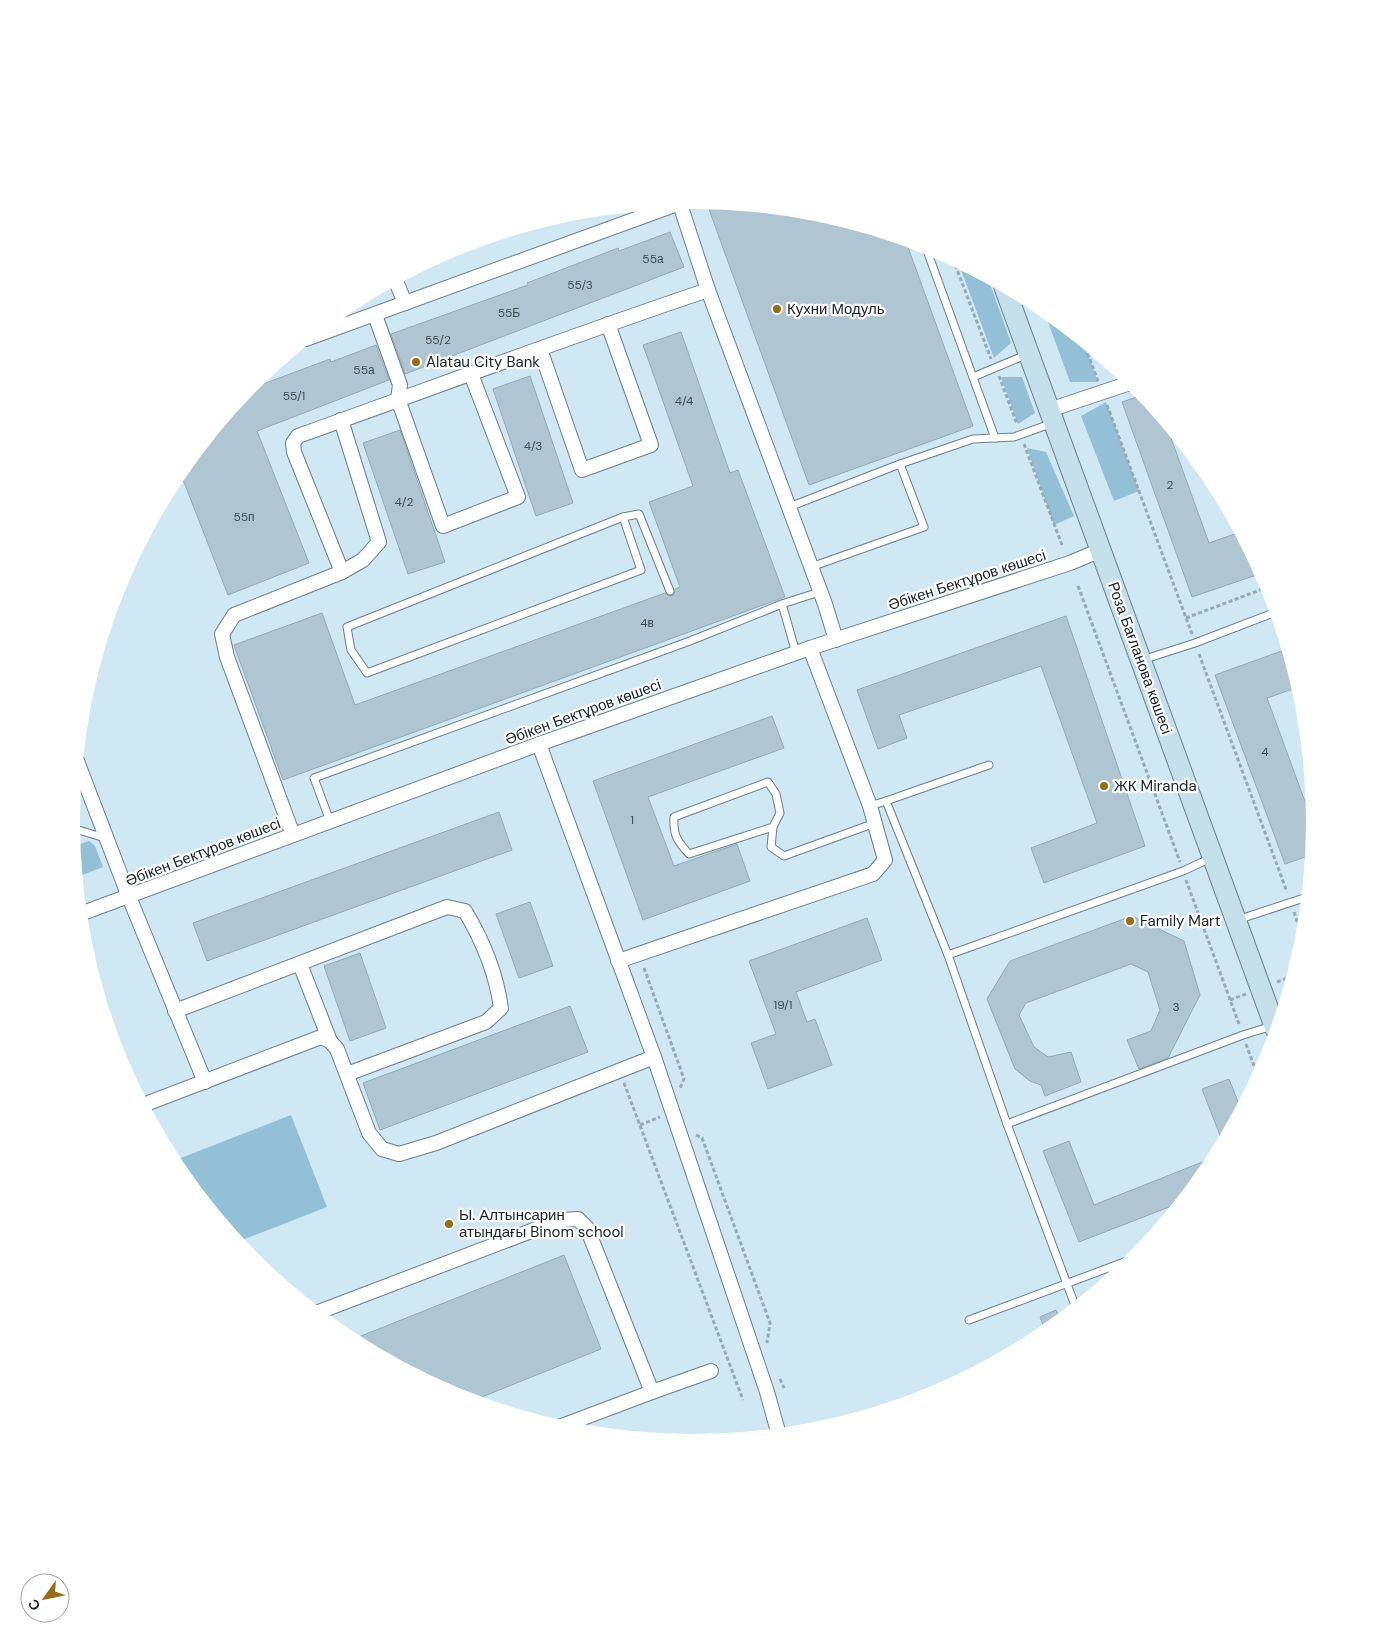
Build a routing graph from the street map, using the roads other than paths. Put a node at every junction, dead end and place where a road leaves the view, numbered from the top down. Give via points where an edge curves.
1 (682, 209) edge
2 (659, 210) edge
3 (929, 255) edge
4 (398, 285) edge
5 (708, 290) junction
6 (1015, 300) edge
7 (405, 303) junction
8 (374, 315) junction
9 (608, 324) junction
10 (323, 333) edge
11 (540, 350) junction
12 (1029, 354) junction
13 (471, 374) junction
14 (973, 377) junction
15 (1124, 386) edge
16 (398, 400) junction
17 (1052, 417) junction
18 (341, 420) junction
19 (995, 438) junction
20 (900, 464) junction
21 (788, 507) junction
22 (623, 517) junction
23 (1100, 550) junction
24 (811, 567) junction
25 (342, 572) junction
26 (670, 591) dead end
27 (819, 592) junction
28 (782, 604) junction
29 (1269, 615) edge
30 (836, 640) junction
31 (803, 650) junction
32 (1141, 661) junction
33 (539, 744) junction
34 (989, 765) dead end
35 (82, 774) edge
36 (886, 801) junction
37 (870, 806) junction
38 (330, 821) junction
39 (875, 823) junction
40 (773, 828) junction
41 (80, 830) edge
42 (293, 835) junction
43 (106, 838) junction
44 (1213, 857) junction
45 (129, 897) junction
46 (1301, 899) edge
47 (87, 912) edge
48 (1236, 920) junction
49 (948, 956) junction
50 (618, 961) junction
51 (300, 964) junction
52 (175, 1011) junction
53 (1273, 1019) edge
54 (1269, 1029) edge
55 (330, 1041) junction
56 (654, 1057) junction
57 (347, 1074) junction
58 (204, 1082) junction
59 (148, 1103) edge
60 (1007, 1124) junction
61 (1114, 1266) edge
62 (1066, 1284) junction
63 (1073, 1302) edge
64 (323, 1310) edge
65 (969, 1320) dead end
66 (711, 1371) dead end
67 (652, 1392) junction
68 (572, 1423) edge
69 (777, 1428) edge

1 - 5 street
2 - 7 street
3 - 14 lane
4 - 7 street
5 - 9 street
5 - 21 street
6 - 12 street, Роза Бағланова көшесі
7 - 8 street
8 - 10 street
8 - 16 street via 400,385
9 - 11 street
9 - 11 street via 651,445 582,470
11 - 13 street
12 - 14 lane
12 - 17 street, Роза Бағланова көшесі
13 - 16 street
13 - 16 street via 518,496 443,526
14 - 19 lane
15 - 17 street
16 - 18 street
17 - 19 lane via 1014,438
17 - 23 street, Роза Бағланова көшесі
18 - 25 street via 379,542 363,560
18 - 25 street via 298,436 293,443
19 - 20 lane via 973,439
20 - 21 lane
20 - 24 lane via 924,527
21 - 24 street
22 - 22 lane via 641,570 367,673 351,650 347,627
22 - 26 lane via 639,514
23 - 30 street, Әбікен Бектұров көшесі via 1070,563
23 - 32 street, Роза Бағланова көшесі
24 - 27 street
25 - 42 street via 234,615 222,634 227,657
27 - 28 lane
27 - 30 street
28 - 31 lane
28 - 38 lane via 314,778
29 - 32 lane
30 - 31 street, Әбікен Бектұров көшесі
31 - 33 street, Әбікен Бектұров көшесі
31 - 37 street
32 - 44 street, Роза Бағланова көшесі
33 - 38 street, Әбікен Бектұров көшесі
33 - 50 street
34 - 36 lane
35 - 43 street
36 - 37 lane
36 - 49 lane
37 - 39 street
38 - 42 street, Әбікен Бектұров көшесі
39 - 40 lane via 784,856 771,847
39 - 50 street via 885,860 873,874
40 - 40 lane via 780,813 776,794 768,782 674,817 673,830 689,854
41 - 43 lane
42 - 45 street, Әбікен Бектұров көшесі
43 - 45 street
44 - 48 street, Роза Бағланова көшесі
44 - 49 lane via 1183,871
45 - 47 street, Әбікен Бектұров көшесі
45 - 52 street
46 - 48 lane
48 - 53 street, Роза Бағланова көшесі
49 - 60 lane
50 - 56 street
51 - 52 street
51 - 55 street
51 - 57 street via 447,907 465,911 479,934 498,985 500,1008 486,1022
52 - 58 street
54 - 60 lane via 1243,1035
55 - 57 street via 337,1049
55 - 58 street via 321,1037
56 - 57 street via 436,1143 400,1154 382,1149 370,1133
56 - 69 street
58 - 59 street
60 - 62 lane
61 - 62 lane
62 - 63 lane
62 - 65 lane
64 - 67 street via 560,1220 578,1219 587,1228
66 - 67 street
67 - 68 street

